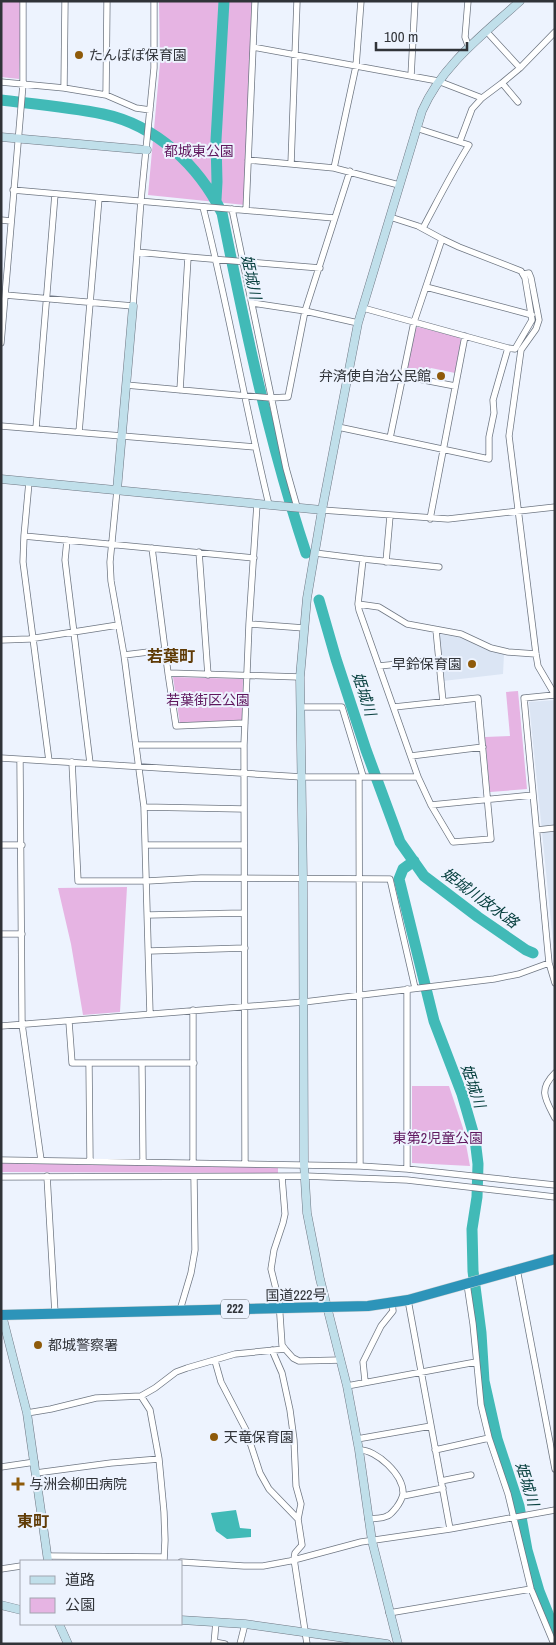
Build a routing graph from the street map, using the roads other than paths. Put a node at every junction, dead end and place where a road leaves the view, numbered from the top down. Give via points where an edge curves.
1 (23, 1) edge
2 (65, 1) edge
3 (107, 1) edge
4 (154, 1) edge
5 (255, 1) edge
6 (297, 1) edge
7 (361, 1) edge
8 (415, 1) edge
9 (468, 1) edge
10 (520, 1) edge
11 (487, 32) junction
12 (555, 32) edge
13 (253, 47) junction
14 (469, 48) junction
15 (295, 55) junction
16 (356, 66) junction
17 (520, 68) junction
18 (411, 76) junction
19 (438, 81) junction
20 (1, 82) edge
21 (502, 83) junction
22 (23, 86) junction
23 (64, 88) junction
24 (106, 95) junction
25 (482, 98) junction
26 (518, 102) dead end
27 (150, 110) junction
28 (416, 128) junction
29 (1, 137) edge
30 (18, 139) junction
31 (460, 141) junction
32 (146, 150) junction
33 (248, 160) junction
34 (291, 164) junction
35 (334, 168) junction
36 (350, 171) junction
37 (399, 185) junction
38 (14, 190) junction
39 (55, 194) junction
40 (98, 198) junction
41 (141, 200) junction
42 (207, 207) junction
43 (230, 209) junction
44 (246, 210) junction
45 (390, 216) junction
46 (334, 218) junction
47 (1, 220) edge
48 (11, 221) junction
49 (423, 228) junction
50 (442, 239) junction
51 (137, 252) junction
52 (188, 257) junction
53 (217, 259) junction
54 (244, 262) junction
55 (320, 268) junction
56 (524, 274) junction
57 (426, 287) junction
58 (5, 295) junction
59 (48, 298) junction
60 (89, 302) junction
61 (252, 303) junction
62 (133, 306) junction
63 (363, 308) junction
64 (305, 311) junction
65 (532, 315) junction
66 (414, 322) junction
67 (358, 323) junction
68 (465, 336) junction
69 (2, 337) edge
70 (1, 343) edge
71 (508, 348) junction
72 (403, 376) junction
73 (126, 385) junction
74 (455, 386) junction
75 (180, 390) junction
76 (245, 395) junction
77 (271, 398) junction
78 (1, 426) edge
79 (338, 427) junction
80 (36, 428) junction
81 (79, 432) junction
82 (122, 436) junction
83 (390, 438) junction
84 (255, 447) junction
85 (442, 449) junction
86 (1, 479) edge
87 (29, 482) junction
88 (117, 490) junction
89 (257, 504) junction
90 (270, 505) junction
91 (294, 507) junction
92 (555, 507) edge
93 (322, 510) junction
94 (518, 511) junction
95 (390, 516) junction
96 (430, 519) junction
97 (24, 536) junction
98 (67, 540) junction
99 (112, 545) junction
100 (152, 548) junction
101 (200, 552) junction
102 (314, 554) junction
103 (254, 558) junction
104 (363, 559) junction
105 (386, 562) junction
106 (439, 567) dead end
107 (358, 604) junction
108 (249, 624) junction
109 (118, 625) junction
110 (304, 628) junction
111 (436, 630) junction
112 (74, 631) junction
113 (33, 638) junction
114 (1, 640) edge
115 (165, 650) junction
116 (536, 654) junction
117 (124, 655) junction
118 (438, 660) junction
119 (379, 666) junction
120 (168, 673) junction
121 (208, 675) junction
122 (248, 676) junction
123 (300, 678) junction
124 (554, 695) edge
125 (442, 702) junction
126 (300, 707) junction
127 (394, 707) junction
128 (245, 723) junction
129 (136, 745) junction
130 (244, 745) junction
131 (484, 747) junction
132 (411, 756) junction
133 (1, 758) edge
134 (20, 760) junction
135 (49, 761) junction
136 (72, 762) junction
137 (90, 763) junction
138 (139, 768) junction
139 (244, 773) junction
140 (361, 776) junction
141 (418, 777) junction
142 (302, 778) junction
143 (533, 795) junction
144 (487, 799) junction
145 (431, 805) junction
146 (144, 806) junction
147 (244, 809) junction
148 (555, 828) edge
149 (537, 830) junction
150 (1, 845) edge
151 (22, 845) junction
152 (146, 845) junction
153 (244, 845) junction
154 (245, 879) junction
155 (303, 879) junction
156 (359, 880) junction
157 (147, 881) junction
158 (244, 913) junction
159 (148, 916) junction
160 (1, 934) edge
161 (22, 934) junction
162 (245, 948) junction
163 (149, 951) junction
164 (551, 959) edge
165 (555, 982) edge
166 (418, 987) junction
167 (407, 989) junction
168 (360, 995) junction
169 (304, 1002) junction
170 (245, 1007) junction
171 (193, 1010) junction
172 (150, 1014) junction
173 (69, 1022) junction
174 (22, 1024) junction
175 (1, 1026) edge
176 (88, 1063) junction
177 (142, 1063) junction
178 (194, 1063) junction
179 (555, 1073) edge
180 (555, 1118) edge
181 (1, 1160) edge
182 (41, 1160) junction
183 (90, 1160) junction
184 (144, 1161) junction
185 (192, 1162) junction
186 (245, 1163) junction
187 (304, 1164) junction
188 (360, 1166) junction
189 (407, 1169) junction
190 (47, 1176) junction
191 (194, 1176) junction
192 (305, 1176) junction
193 (1, 1177) edge
194 (282, 1177) junction
195 (555, 1185) edge
196 (555, 1197) edge
197 (555, 1259) edge
198 (518, 1269) junction
199 (467, 1284) junction
200 (408, 1300) junction
201 (392, 1303) junction
202 (328, 1308) junction
203 (280, 1309) junction
204 (180, 1310) junction
205 (55, 1313) junction
206 (2, 1315) edge
207 (285, 1349) junction
208 (272, 1350) junction
209 (341, 1360) junction
210 (215, 1361) junction
211 (476, 1362) junction
212 (421, 1371) junction
213 (365, 1381) junction
214 (346, 1386) junction
215 (141, 1396) junction
216 (27, 1413) junction
217 (431, 1426) junction
218 (489, 1438) junction
219 (357, 1439) junction
220 (359, 1450) junction
221 (435, 1450) junction
222 (159, 1459) junction
223 (35, 1462) junction
224 (1, 1467) edge
225 (555, 1469) edge
226 (36, 1473) junction
227 (471, 1475) dead end
228 (441, 1481) junction
229 (443, 1488) junction
230 (403, 1496) junction
231 (555, 1510) edge
232 (514, 1517) junction
233 (298, 1519) junction
234 (368, 1519) junction
235 (450, 1529) junction
236 (372, 1541) junction
237 (48, 1559) edge
238 (164, 1559) edge
239 (294, 1560) junction
240 (182, 1562) edge
241 (20, 1566) edge
242 (1, 1569) edge
243 (531, 1589) junction
244 (1, 1605) edge
245 (20, 1610) edge
246 (389, 1613) junction
247 (182, 1620) edge
248 (216, 1622) junction
249 (245, 1624) junction
250 (59, 1625) edge
251 (306, 1632) junction
252 (361, 1642) edge
253 (214, 1643) edge
254 (68, 1644) edge
255 (225, 1644) edge
256 (240, 1644) edge
257 (308, 1644) edge
258 (387, 1644) edge
259 (398, 1644) edge
260 (554, 1644) edge

1 - 22 street
2 - 23 street
3 - 24 street
4 - 27 street
5 - 13 street
6 - 15 street
7 - 16 street
8 - 18 street
9 - 14 street via 465,37
10 - 11 street
11 - 14 street
11 - 17 street
12 - 17 street
13 - 15 street
13 - 33 street
14 - 19 street
15 - 16 street
15 - 34 street
16 - 18 street
16 - 35 street
17 - 21 street
18 - 19 street
19 - 25 street
19 - 28 street
20 - 22 street
21 - 25 street
21 - 26 street
22 - 23 street
22 - 30 street
23 - 24 street
24 - 27 street via 136,108
25 - 31 street via 472,109
27 - 32 street
28 - 31 street
28 - 37 street
29 - 30 street
30 - 32 street
30 - 38 street
31 - 49 street via 469,145
32 - 41 street
33 - 34 street
33 - 44 street
34 - 35 street
35 - 36 street
36 - 37 street
36 - 46 street
37 - 45 street
38 - 39 street
38 - 48 street
39 - 40 street
39 - 59 street
40 - 41 street
40 - 60 street
41 - 42 street
41 - 51 street
42 - 43 street
42 - 53 street
43 - 44 street
43 - 54 street
44 - 46 street
45 - 49 street
45 - 63 street
46 - 55 street
47 - 48 street
48 - 58 street
49 - 50 street
50 - 56 street
50 - 57 street
51 - 52 street
51 - 62 street
52 - 53 street
52 - 75 street
53 - 54 street
53 - 76 street
54 - 55 street
54 - 61 street
55 - 64 street
56 - 65 street
56 - 94 street via 529,273 531,278 538,320 536,329 521,350 509,427
57 - 65 street
57 - 66 street
58 - 59 street
58 - 69 street
59 - 60 street
59 - 80 street
60 - 62 street
60 - 81 street
61 - 64 street
61 - 77 street
62 - 73 street
63 - 66 street
63 - 67 street
64 - 67 street
64 - 77 street via 288,397
65 - 71 street via 531,324 515,349
66 - 68 street
66 - 72 street
67 - 79 street
68 - 71 street
68 - 74 street
69 - 70 street
71 - 85 street via 494,400 490,459
72 - 74 street
72 - 83 street
73 - 75 street
73 - 82 street
74 - 85 street
75 - 76 street
76 - 77 street
76 - 84 street
77 - 91 street
78 - 80 street
79 - 83 street
79 - 93 street
80 - 81 street
81 - 82 street
82 - 84 street
82 - 88 street
83 - 85 street
84 - 90 street
85 - 96 street
86 - 87 street
87 - 88 street
87 - 97 street
88 - 89 street
88 - 99 street
89 - 90 street
89 - 103 street
90 - 91 street
91 - 93 street
92 - 94 street
93 - 95 street
93 - 102 street
94 - 96 street
94 - 116 street
95 - 96 street
95 - 105 street
97 - 98 street
97 - 113 street via 23,562
98 - 99 street
98 - 112 street via 65,560
99 - 100 street
99 - 109 street via 111,581
100 - 101 street
100 - 115 street
101 - 103 street
101 - 121 street
102 - 104 street
102 - 110 street
103 - 108 street
104 - 105 street
104 - 107 street
105 - 106 street
107 - 111 street via 380,607 407,624
107 - 119 street
108 - 110 street
108 - 122 street
109 - 112 street
109 - 117 street
110 - 123 street
111 - 116 street via 461,634 491,648
111 - 118 street
112 - 113 street
112 - 137 street
113 - 114 street
113 - 135 street
115 - 117 street
115 - 120 street
116 - 124 street via 538,666
117 - 129 street
118 - 119 street
118 - 125 street
119 - 127 street
120 - 121 street
120 - 128 street via 176,726
121 - 122 street
122 - 123 street
122 - 128 street
123 - 126 street
124 - 143 street via 524,698
125 - 127 street
125 - 131 street via 478,698
126 - 140 street via 342,706
126 - 142 street
127 - 132 street
128 - 130 street
129 - 130 street
129 - 138 street
130 - 139 street
131 - 132 street
131 - 144 street
132 - 141 street
133 - 134 street
134 - 135 street
134 - 151 street
135 - 136 street
136 - 137 street
136 - 157 street via 78,881
137 - 138 street
138 - 139 street
138 - 146 street
139 - 142 street
139 - 147 street
140 - 141 street
140 - 142 street
140 - 156 street
141 - 145 street
142 - 155 street
143 - 144 street
143 - 149 street
144 - 145 street
144 - 145 street via 491,839 453,842
146 - 147 street
146 - 152 street
147 - 153 street
148 - 149 street
149 - 164 street
150 - 151 street
151 - 161 street
152 - 153 street
152 - 157 street
153 - 154 street
154 - 155 street
154 - 157 street
154 - 158 street
155 - 156 street
155 - 169 street
156 - 166 street via 390,879
156 - 168 street
157 - 159 street
158 - 159 street
158 - 162 street
159 - 163 street
160 - 161 street
161 - 174 street
162 - 163 street
162 - 170 street
163 - 172 street
164 - 165 street
164 - 166 street via 508,976
166 - 167 street
167 - 168 street
167 - 189 street
168 - 169 street
168 - 188 street
169 - 170 street
169 - 187 street
170 - 171 street
170 - 186 street
171 - 172 street
171 - 178 street
172 - 173 street
173 - 174 street
173 - 176 street via 72,1062
174 - 175 street
174 - 182 street
176 - 177 street
176 - 183 street
177 - 178 street
177 - 184 street
178 - 185 street
179 - 180 street via 548,1079 544,1094
181 - 182 street
182 - 183 street
183 - 184 street
184 - 185 street
185 - 186 street
186 - 187 street
187 - 188 street
187 - 192 street
188 - 189 street
189 - 195 street
190 - 191 street
190 - 193 street
190 - 205 street
191 - 194 street
191 - 204 street via 194,1250
192 - 194 street
192 - 196 street via 407,1180
192 - 202 street via 311,1236
194 - 203 street via 285,1214 272,1269
197 - 198 highway, 国道222号 / 222
198 - 199 highway, 国道222号 / 222
198 - 225 street
199 - 200 highway, 国道222号 / 222
199 - 211 street
200 - 201 highway, 国道222号 / 222
200 - 212 street
201 - 202 highway, 国道222号 / 222
201 - 213 street via 393,1311 381,1326 363,1362
202 - 203 highway, 国道222号 / 222
202 - 209 street
203 - 204 highway, 国道222号 / 222
203 - 207 street
204 - 205 highway, 国道222号 / 222
205 - 206 highway, 国道222号 / 222
206 - 216 street
207 - 208 street
207 - 209 street via 299,1362
208 - 210 street via 235,1354
208 - 233 street via 282,1373 290,1410 296,1486 301,1504
209 - 214 street
210 - 215 street via 176,1372
210 - 233 street via 221,1382 246,1430 260,1473 269,1489
211 - 212 street
211 - 218 street
212 - 213 street
212 - 217 street
213 - 214 street
214 - 219 street
215 - 216 street via 96,1398
215 - 222 street via 152,1415
216 - 223 street
217 - 219 street
217 - 221 street
218 - 221 street
218 - 232 street
219 - 220 street
220 - 230 street via 366,1450 384,1461 395,1473
220 - 234 street
221 - 228 street
222 - 226 street
222 - 238 street
223 - 224 street
223 - 226 street
226 - 237 street
227 - 228 street
228 - 229 street
229 - 230 street
229 - 235 street
230 - 234 street via 390,1515
231 - 232 street
232 - 235 street
232 - 243 street
233 - 239 street via 302,1545
234 - 236 street
235 - 236 street
236 - 239 street
236 - 246 street
237 - 238 street
239 - 240 street via 253,1566
239 - 251 street
241 - 242 street
243 - 246 street
243 - 260 street
244 - 245 street
246 - 259 street
247 - 248 street
248 - 249 street
248 - 253 street
249 - 251 street
249 - 256 street
250 - 254 street
251 - 252 street
251 - 257 street
252 - 258 street
253 - 255 street

